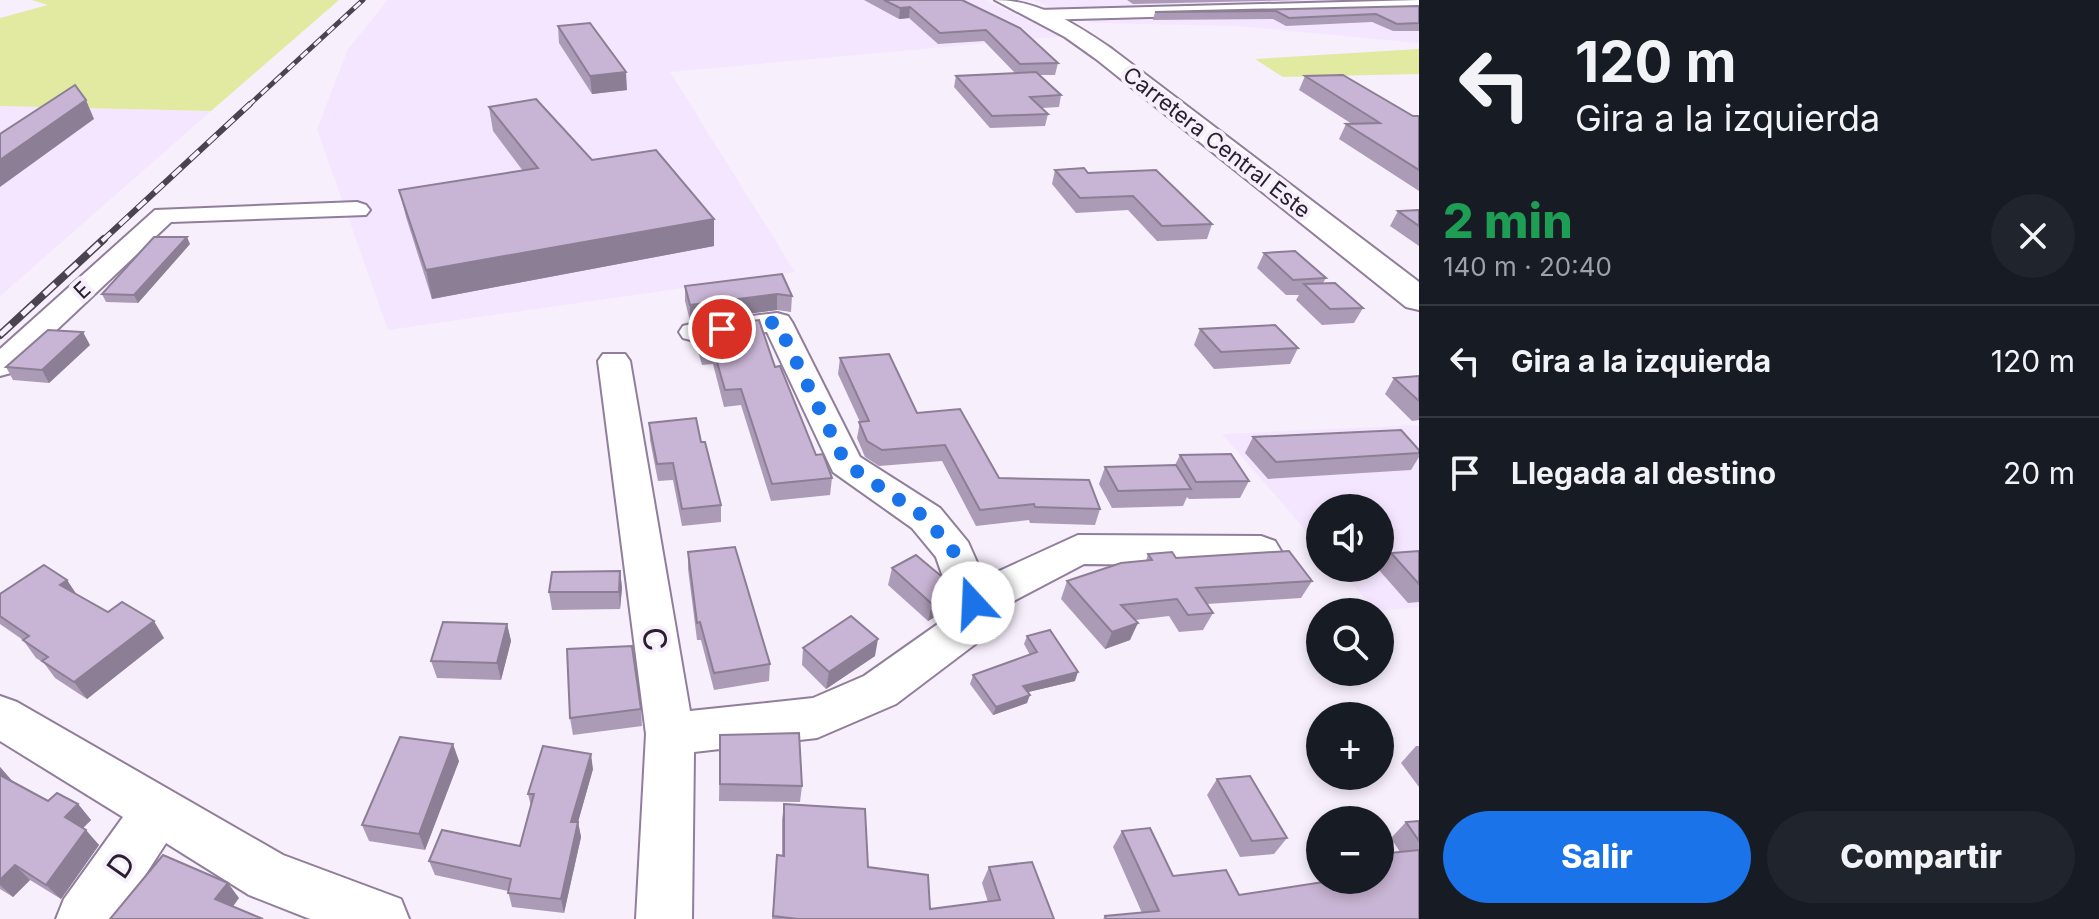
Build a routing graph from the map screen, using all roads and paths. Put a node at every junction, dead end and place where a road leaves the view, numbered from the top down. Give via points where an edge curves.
1 (1005, 0) edge
2 (1419, 5) edge
3 (1037, 15) junction
4 (357, 210) dead end
5 (1419, 299) edge
6 (694, 332) edge
7 (614, 361) dead end
8 (0, 366) edge
9 (1261, 551) edge
10 (973, 603) junction
11 (0, 716) edge
12 (670, 734) junction
13 (158, 811) junction
14 (84, 919) edge
15 (381, 919) edge
16 (664, 919) edge

1 - 3 main road, Carretera Central Este
2 - 3 street
3 - 5 main road, Carretera Central Este via 1104,54
4 - 8 street, E via 164,215
6 - 10 street via 777,322 846,464 926,518 954,552
7 - 12 street, C
9 - 10 street via 1078,549
10 - 12 street via 963,630 880,690 817,718
11 - 13 street
12 - 16 street, C
13 - 14 street, D
13 - 15 street via 268,876

